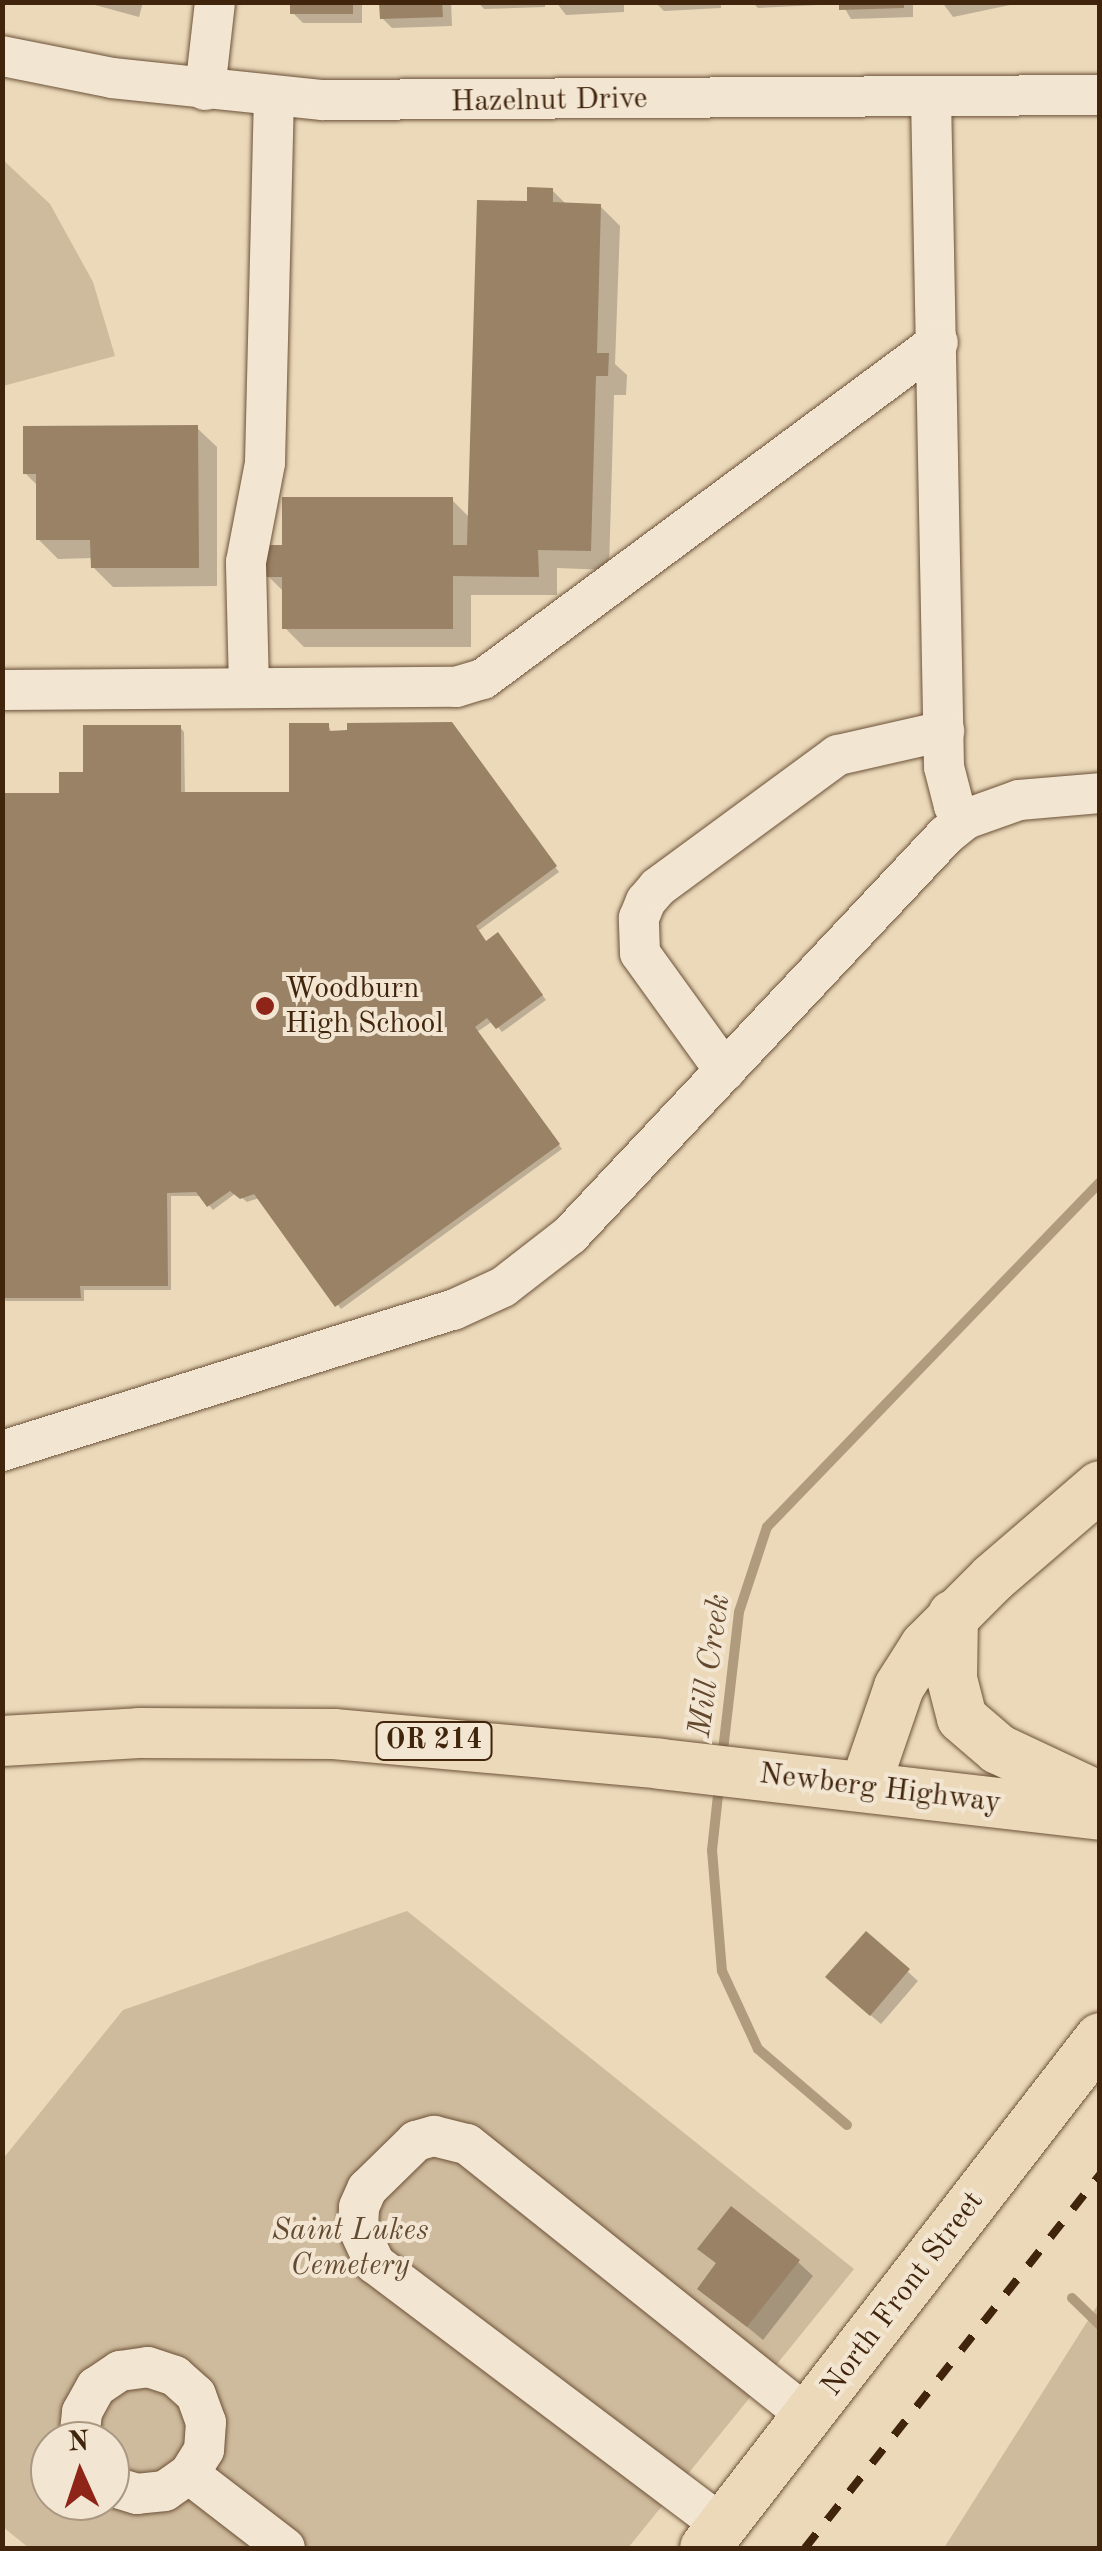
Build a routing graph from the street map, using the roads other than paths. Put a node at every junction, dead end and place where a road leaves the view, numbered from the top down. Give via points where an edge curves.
1 (215, 2) edge
2 (2, 56) edge
3 (205, 90) junction
4 (1100, 95) edge
5 (932, 96) junction
6 (274, 97) junction
7 (938, 342) junction
8 (249, 688) junction
9 (2, 690) edge
10 (944, 731) junction
11 (1100, 793) edge
12 (966, 819) junction
13 (725, 1071) junction
14 (2, 1451) edge
15 (1100, 1486) edge
16 (952, 1616) junction
17 (2, 1741) edge
18 (865, 1786) junction
19 (1100, 1796) edge
20 (1100, 1815) edge
21 (1100, 2038) edge
22 (810, 2417) junction
23 (81, 2421) edge
24 (189, 2474) junction
25 (130, 2492) edge
26 (714, 2538) edge
27 (285, 2548) edge

1 - 3 street
2 - 3 street, Hazelnut Drive
3 - 6 street, Hazelnut Drive
4 - 5 street, Hazelnut Drive
5 - 6 street, Hazelnut Drive via 406,102
5 - 7 street
6 - 8 street via 264,463 246,562
7 - 8 street via 483,680 456,687
7 - 10 street
8 - 9 street
10 - 12 street via 948,786
10 - 13 street via 838,754 646,902 637,936 640,954
11 - 12 street via 1019,800
12 - 13 street
13 - 14 street via 570,1235 502,1287 453,1310
15 - 16 main road
16 - 18 main road via 898,1687
16 - 19 main road via 952,1679 962,1718 998,1749
17 - 18 main road, Newberg Highway / OR 214 via 139,1733 334,1734
18 - 20 main road, Newberg Highway / OR 214
21 - 22 main road, North Front Street
22 - 26 main road, North Front Street
22 - 26 street via 468,2144 434,2136 416,2141 367,2189 358,2228 375,2264
23 - 24 street via 96,2387 120,2371 148,2368 175,2376 196,2395 206,2422 204,2450
24 - 25 street via 166,2491
24 - 27 street

